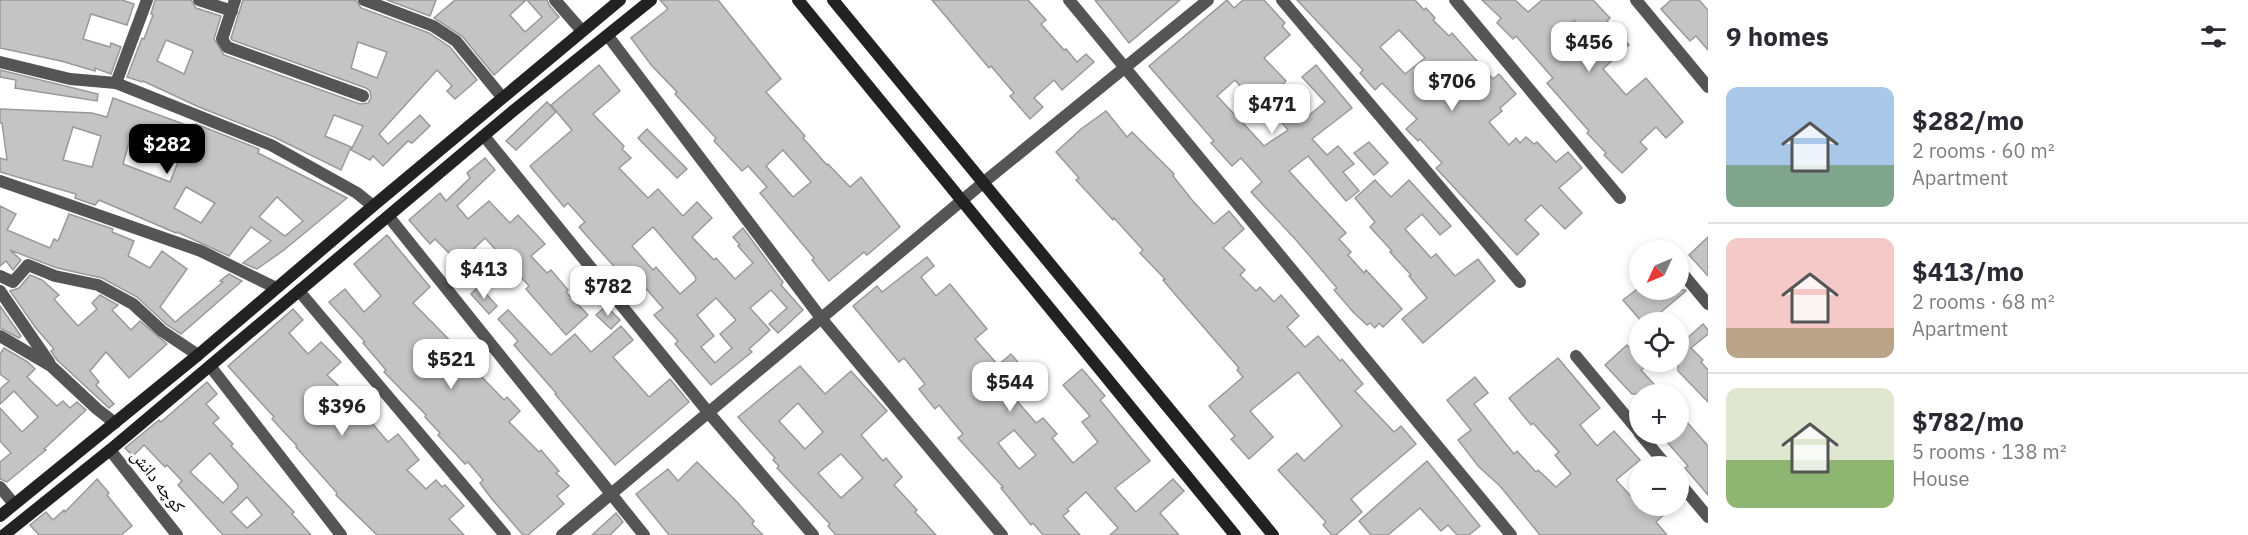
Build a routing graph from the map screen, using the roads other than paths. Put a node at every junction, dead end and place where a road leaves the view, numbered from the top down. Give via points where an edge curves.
1 (147, 0) edge
2 (199, 0) edge
3 (364, 0) edge
4 (555, 0) edge
5 (620, 0) edge
6 (651, 0) edge
7 (798, 0) edge
8 (833, 0) edge
9 (1069, 0) edge
10 (1208, 0) edge
11 (1282, 0) edge
12 (1455, 0) edge
13 (1636, 0) edge
14 (233, 5) edge
15 (400, 6) edge
16 (582, 31) junction
17 (608, 36) junction
18 (0, 62) edge
19 (1124, 68) junction
20 (116, 83) junction
21 (1708, 87) edge
22 (363, 96) dead end
23 (502, 97) junction
24 (484, 136) junction
25 (0, 181) edge
26 (984, 182) junction
27 (1620, 198) dead end
28 (962, 200) junction
29 (373, 206) junction
30 (389, 217) junction
31 (0, 276) edge
32 (1689, 281) edge
33 (1520, 282) dead end
34 (276, 288) junction
35 (0, 291) edge
36 (298, 291) junction
37 (1708, 304) edge
38 (821, 318) junction
39 (0, 336) edge
40 (198, 355) junction
41 (1576, 356) dead end
42 (51, 366) junction
43 (210, 366) junction
44 (708, 412) junction
45 (1629, 420) edge
46 (115, 423) junction
47 (1649, 444) edge
48 (110, 450) junction
49 (1659, 456) edge
50 (0, 487) edge
51 (610, 494) junction
52 (1689, 494) edge
53 (14, 504) junction
54 (0, 516) edge
55 (1708, 517) edge
56 (4, 535) edge
57 (177, 535) edge
58 (341, 535) edge
59 (505, 535) edge
60 (562, 535) edge
61 (644, 535) edge
62 (813, 535) edge
63 (1002, 535) edge
64 (1235, 535) edge
65 (1273, 535) edge
66 (1511, 535) edge

1 - 20 street
2 - 14 street
3 - 15 street
4 - 16 street
5 - 16 main road
6 - 17 main road
7 - 28 main road
8 - 26 main road
9 - 19 street
10 - 19 street
11 - 33 street
12 - 27 street
13 - 21 street
14 - 22 street via 222,39 227,47
15 - 23 street via 456,41
16 - 23 main road
17 - 24 main road
17 - 38 street
18 - 20 street via 70,79
19 - 26 street
19 - 66 street
20 - 29 street via 271,145
23 - 29 main road
24 - 30 main road
24 - 44 street
25 - 34 street via 201,251
26 - 28 street
26 - 65 main road
28 - 38 street
28 - 64 main road
29 - 34 main road
30 - 36 main road
30 - 51 street
31 - 40 street via 13,282 28,265 98,285 133,304 162,331
32 - 37 street
34 - 40 main road
35 - 42 street
36 - 43 main road
36 - 59 street
38 - 44 street
38 - 63 street
39 - 42 street
40 - 46 main road
41 - 45 street
42 - 46 street
43 - 48 main road
43 - 58 street
44 - 51 street
44 - 62 street
46 - 53 main road
47 - 49 street
48 - 56 main road
48 - 57 street, کوچه دانش
50 - 53 street
51 - 60 street
51 - 61 street
52 - 55 street
53 - 54 main road

